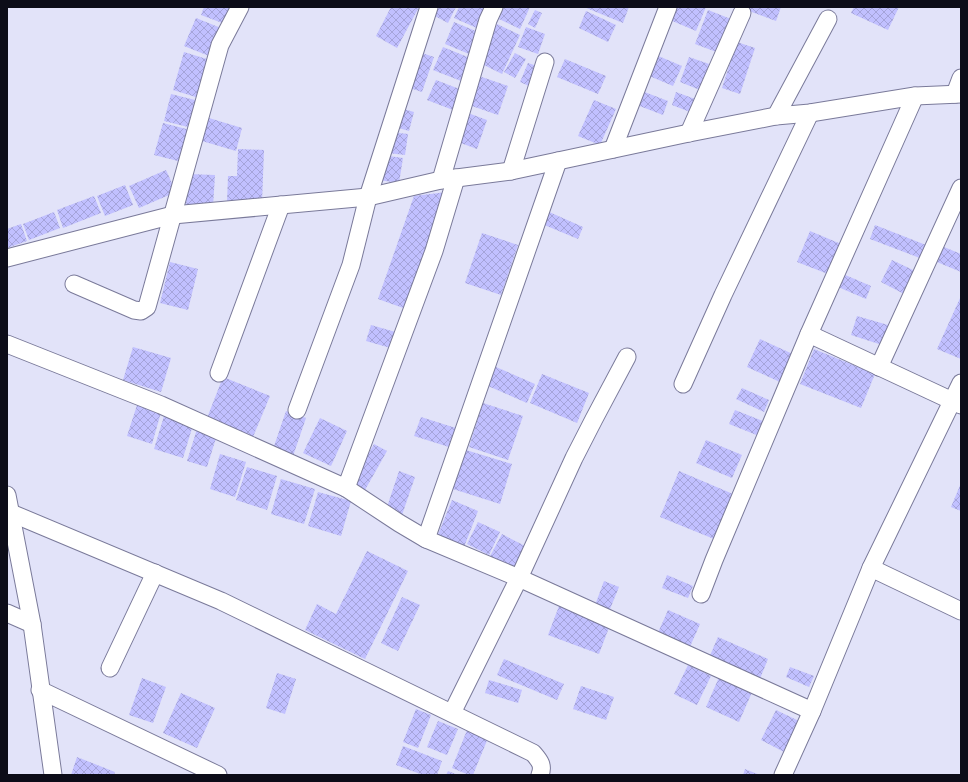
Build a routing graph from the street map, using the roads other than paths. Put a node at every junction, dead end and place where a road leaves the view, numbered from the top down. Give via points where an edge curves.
1 (240, 7) edge
2 (429, 7) edge
3 (494, 7) edge
4 (668, 7) edge
5 (742, 13) dead end
6 (828, 19) dead end
7 (545, 62) dead end
8 (961, 78) edge
9 (958, 94) edge
10 (915, 96) junction
11 (810, 113) junction
12 (776, 116) junction
13 (689, 133) junction
14 (613, 149) junction
15 (558, 161) junction
16 (511, 171) junction
17 (449, 179) junction
18 (961, 188) edge
19 (368, 197) junction
20 (281, 205) junction
21 (173, 215) junction
22 (7, 258) edge
23 (74, 284) dead end
24 (809, 334) junction
25 (7, 344) edge
26 (627, 357) dead end
27 (879, 367) junction
28 (219, 373) dead end
29 (961, 382) edge
30 (683, 384) dead end
31 (957, 403) edge
32 (297, 410) dead end
33 (346, 488) junction
34 (7, 495) edge
35 (10, 513) junction
36 (426, 539) junction
37 (871, 568) junction
38 (155, 573) junction
39 (519, 578) junction
40 (702, 594) dead end
41 (961, 611) edge
42 (7, 613) edge
43 (32, 624) junction
44 (110, 668) dead end
45 (40, 690) junction
46 (812, 711) junction
47 (452, 713) junction
48 (53, 775) edge
49 (218, 775) edge
50 (540, 775) edge
51 (783, 775) edge

1 - 21 street via 220,46
2 - 19 street
3 - 17 street via 488,20
4 - 14 street
5 - 13 street
6 - 12 street
7 - 16 street
8 - 9 street
9 - 10 street
10 - 11 street
10 - 24 street
11 - 12 street
11 - 30 street
12 - 13 street
13 - 14 street
14 - 15 street
15 - 16 street
15 - 36 street
16 - 17 street
17 - 19 street
17 - 33 street via 434,251
18 - 27 street
19 - 20 street
19 - 32 street via 351,265
20 - 21 street
20 - 28 street
21 - 22 street
21 - 23 street via 147,307 141,311 134,310
24 - 27 street
24 - 40 street
25 - 33 street via 161,405
26 - 39 street via 574,458
27 - 31 street
29 - 31 street
31 - 37 street
33 - 36 street
34 - 35 street
35 - 38 street
35 - 43 street
36 - 39 street
37 - 41 street
37 - 46 street
38 - 44 street
38 - 47 street via 221,601
39 - 46 street
39 - 47 street
42 - 43 street
43 - 45 street
45 - 48 street
45 - 49 street
46 - 51 street
47 - 50 street via 532,753 541,762

